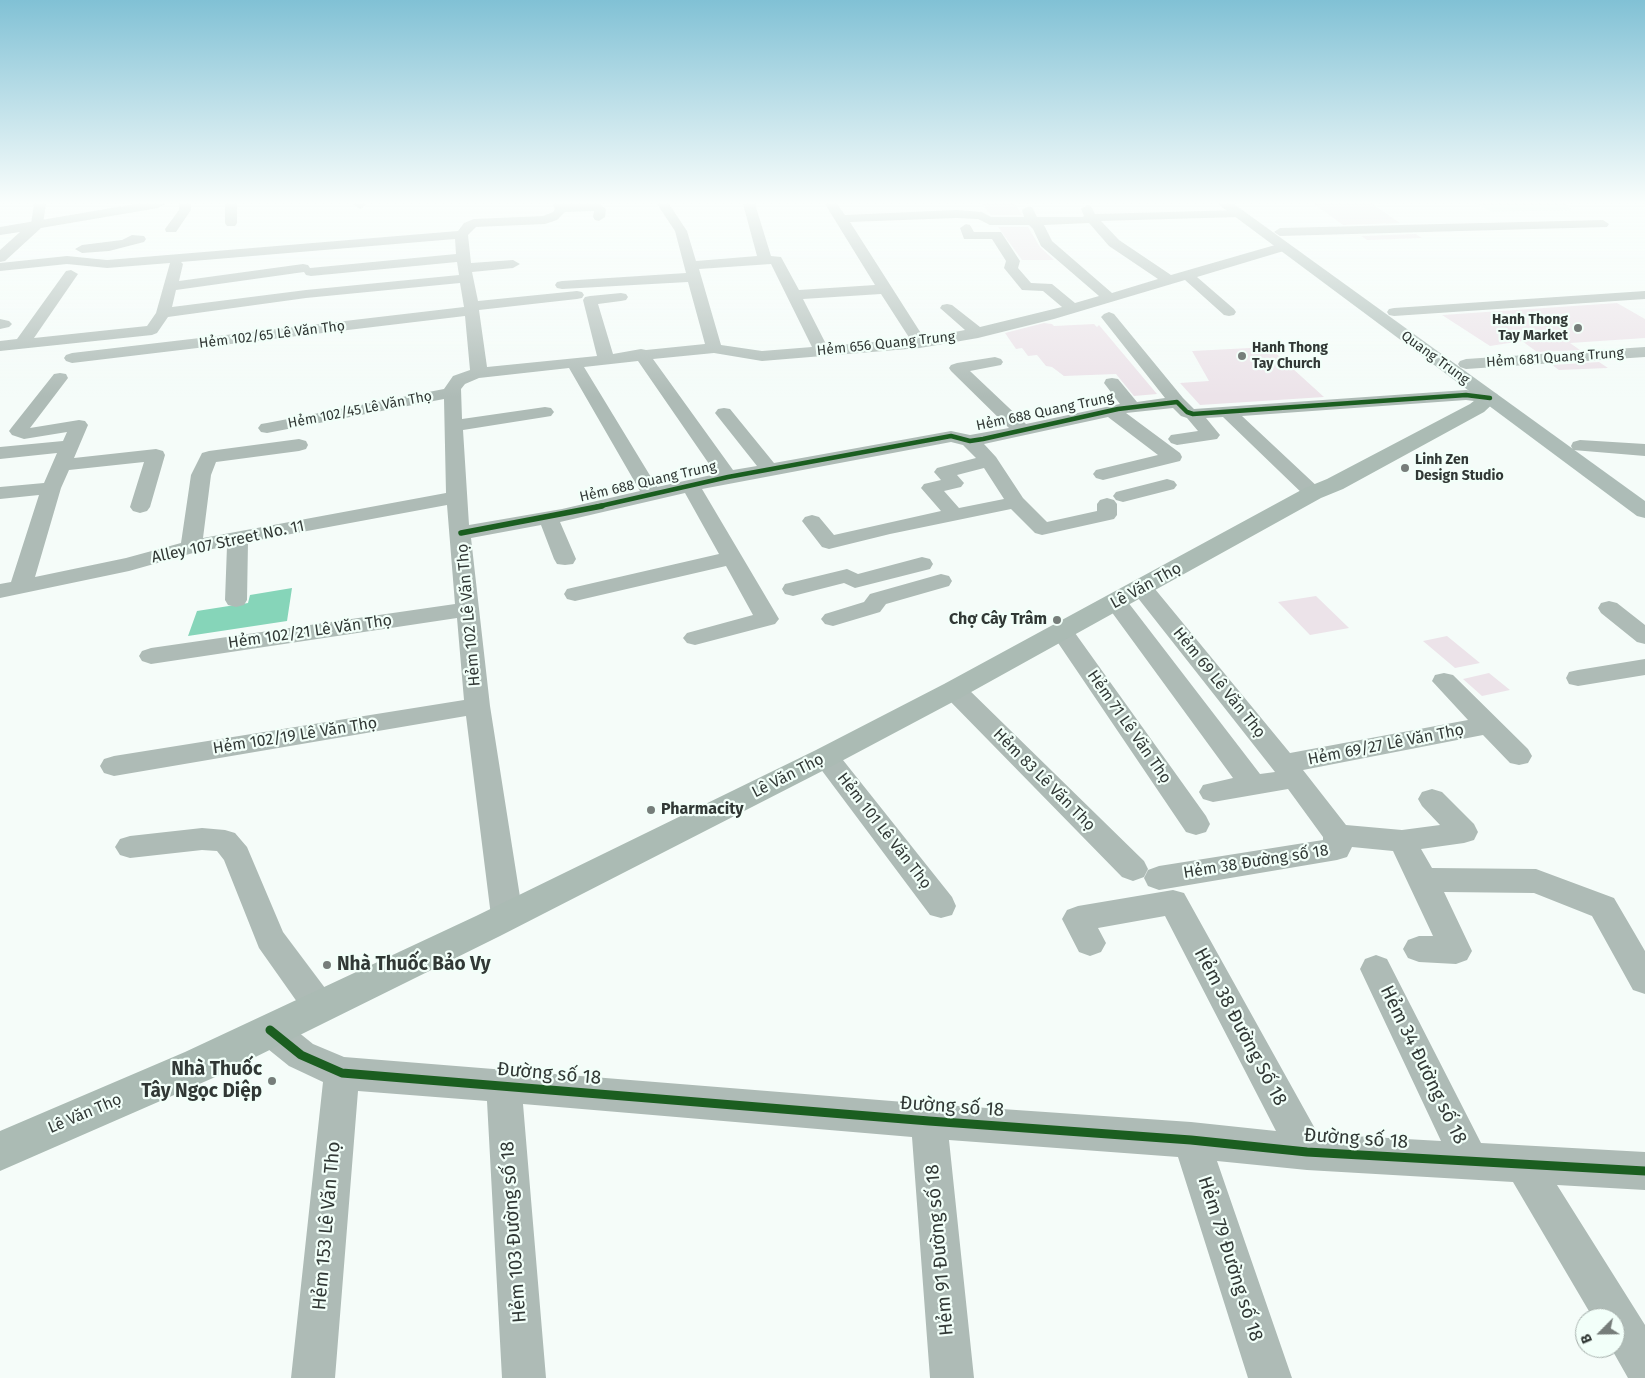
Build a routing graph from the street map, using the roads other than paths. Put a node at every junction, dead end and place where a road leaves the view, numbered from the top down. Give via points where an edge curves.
1 (176, 268) edge
2 (441, 268) edge
3 (463, 268) edge
4 (465, 268) edge
5 (710, 268) edge
6 (780, 268) edge
7 (872, 268) edge
8 (1011, 268) edge
9 (1069, 268) edge
10 (1151, 268) edge
11 (1204, 268) edge
12 (1322, 268) edge
13 (1326, 268) edge
14 (692, 271) junction
15 (71, 274) dead end
16 (1187, 275) junction
17 (1168, 280) junction
18 (562, 285) dead end
19 (171, 286) junction
20 (885, 289) junction
21 (577, 295) dead end
22 (640, 295) dead end
23 (794, 295) junction
24 (1645, 295) edge
25 (1105, 307) junction
26 (472, 308) junction
27 (947, 308) dead end
28 (1073, 309) junction
29 (1230, 312) dead end
30 (1394, 312) junction
31 (163, 313) junction
32 (978, 333) junction
33 (920, 343) junction
34 (22, 344) junction
35 (0, 346) edge
36 (714, 348) junction
37 (822, 351) junction
38 (1645, 352) edge
39 (641, 354) junction
40 (72, 358) dead end
41 (606, 358) junction
42 (574, 362) junction
43 (995, 362) dead end
44 (1466, 364) junction
45 (479, 373) junction
46 (60, 378) dead end
47 (1112, 383) dead end
48 (452, 392) junction
49 (1497, 395) junction
50 (1177, 402) junction
51 (1132, 407) junction
52 (1110, 410) junction
53 (545, 412) dead end
54 (1228, 412) junction
55 (724, 413) dead end
56 (1193, 414) junction
57 (454, 426) junction
58 (267, 428) dead end
59 (1022, 430) junction
60 (1177, 439) dead end
61 (970, 442) junction
62 (299, 444) dead end
63 (69, 446) junction
64 (1580, 446) junction
65 (1645, 450) edge
66 (0, 453) edge
67 (989, 461) junction
68 (61, 465) junction
69 (1143, 465) junction
70 (769, 469) junction
71 (1103, 474) dead end
72 (728, 477) junction
73 (690, 485) junction
74 (51, 488) junction
75 (1645, 492) edge
76 (0, 493) edge
77 (651, 493) junction
78 (1312, 494) junction
79 (456, 497) junction
80 (1016, 502) junction
81 (140, 507) dead end
82 (1645, 511) edge
83 (954, 514) junction
84 (548, 518) junction
85 (812, 521) dead end
86 (461, 533) junction
87 (238, 538) junction
88 (191, 547) junction
89 (731, 558) junction
90 (565, 559) dead end
91 (922, 564) dead end
92 (941, 581) dead end
93 (21, 586) junction
94 (1142, 588) junction
95 (793, 589) dead end
96 (0, 591) edge
97 (575, 594) dead end
98 (236, 600) dead end
99 (1116, 602) junction
100 (1609, 608) dead end
101 (468, 609) junction
102 (834, 619) dead end
103 (1062, 631) junction
104 (1645, 637) edge
105 (694, 638) dead end
106 (151, 656) dead end
107 (1645, 667) edge
108 (1578, 678) dead end
109 (1444, 681) dead end
110 (954, 690) junction
111 (477, 706) junction
112 (1489, 725) junction
113 (1519, 756) dead end
114 (826, 757) junction
115 (114, 766) dead end
116 (1290, 771) junction
117 (1253, 785) junction
118 (1213, 792) dead end
119 (1432, 798) dead end
120 (1196, 824) dead end
121 (1338, 835) junction
122 (1402, 841) junction
123 (130, 847) dead end
124 (1423, 880) junction
125 (1155, 883) junction
126 (941, 906) dead end
127 (507, 916) junction
128 (1090, 942) dead end
129 (1419, 949) dead end
130 (1376, 969) dead end
131 (1645, 980) edge
132 (318, 1006) junction
133 (270, 1030) junction
134 (342, 1074) junction
135 (504, 1085) junction
136 (930, 1121) junction
137 (1191, 1140) junction
138 (0, 1151) edge
139 (1307, 1152) junction
140 (1470, 1161) junction
141 (1523, 1164) junction
142 (1645, 1171) edge
143 (1645, 1365) edge
144 (313, 1378) edge
145 (524, 1378) edge
146 (952, 1378) edge
147 (1270, 1378) edge

1 - 19 street
2 - 19 street via 307,270
3 - 31 street
4 - 26 street
5 - 14 street
6 - 23 street
7 - 20 street
8 - 28 street via 1027,287 1047,287
9 - 25 street
10 - 17 street
11 - 16 street, Hẻm 656 Quang Trung
12 - 49 main road, Quang Trung
13 - 30 main road, Quang Trung
14 - 18 street
14 - 36 street
15 - 34 street
16 - 17 street, Hẻm 656 Quang Trung
16 - 29 street
17 - 25 street, Hẻm 656 Quang Trung
19 - 31 street
20 - 23 street
20 - 33 street
21 - 26 street, Hẻm 102/65 Lê Văn Thọ
22 - 41 street via 590,300
23 - 37 street
24 - 30 street
25 - 28 street, Hẻm 656 Quang Trung
25 - 50 street
26 - 40 street, Hẻm 102/65 Lê Văn Thọ
26 - 45 street
27 - 32 street
28 - 32 street, Hẻm 656 Quang Trung
30 - 44 main road, Quang Trung
31 - 34 street via 152,330 143,333
32 - 33 street, Hẻm 656 Quang Trung
33 - 37 street, Hẻm 656 Quang Trung
34 - 35 street
36 - 37 street, Hẻm 656 Quang Trung via 762,356
36 - 39 street, Hẻm 656 Quang Trung
38 - 44 street, Hẻm 681 Quang Trung
39 - 41 street, Hẻm 656 Quang Trung
39 - 72 street
41 - 42 street, Hẻm 656 Quang Trung
42 - 45 street, Hẻm 656 Quang Trung
42 - 77 street
43 - 59 street via 957,368
44 - 49 main road, Quang Trung
45 - 48 street via 459,380
46 - 63 street via 18,432 24,434 79,425
47 - 51 street
48 - 57 street, Hẻm 102 Lê Văn Thọ
48 - 58 street, Hẻm 102/45 Lê Văn Thọ
49 - 54 street
49 - 64 main road, Quang Trung
49 - 78 main road, Lê Văn Thọ via 1336,484
49 - 82 main road, Quang Trung
50 - 51 street, Hẻm 688 Quang Trung
50 - 56 street
51 - 52 street, Hẻm 688 Quang Trung
52 - 59 street, Hẻm 688 Quang Trung
52 - 69 street via 1173,457
53 - 57 street
54 - 56 street
54 - 78 street
55 - 70 street
56 - 60 street via 1211,436
57 - 79 street, Hẻm 102 Lê Văn Thọ
59 - 61 street, Hẻm 688 Quang Trung
61 - 67 street
61 - 70 street, Hẻm 688 Quang Trung via 951,436
62 - 88 street via 209,456 201,476
63 - 66 street
63 - 68 street
64 - 65 street
64 - 75 main road, Quang Trung
67 - 80 street
67 - 83 street via 944,472 954,483 931,488
68 - 74 street
68 - 81 street via 156,455
69 - 71 street
69 - 80 street via 1167,485 1115,500 1107,515 1042,529
70 - 72 street, Hẻm 688 Quang Trung
72 - 73 street, Hẻm 688 Quang Trung
73 - 77 street, Hẻm 688 Quang Trung
73 - 89 street
74 - 76 street
74 - 93 street
77 - 84 street, Hẻm 688 Quang Trung
78 - 94 main road, Lê Văn Thọ
79 - 86 street, Hẻm 102 Lê Văn Thọ
79 - 87 street, Alley 107 Street No. 11
80 - 83 street
83 - 85 street via 829,544
84 - 86 street, Hẻm 688 Quang Trung
84 - 90 street
86 - 101 street, Hẻm 102 Lê Văn Thọ
87 - 88 street, Alley 107 Street No. 11
87 - 98 street
88 - 93 street, Alley 107 Street No. 11 via 129,564
89 - 97 street
89 - 105 street via 766,619
91 - 95 street via 855,581 847,576
92 - 102 street via 878,599 872,607
93 - 96 street, Alley 107 Street No. 11
94 - 99 main road, Lê Văn Thọ
94 - 116 street, Hẻm 69 Lê Văn Thọ
99 - 103 main road, Lê Văn Thọ
99 - 117 street, Hẻm 69 Lê Văn Thọ
100 - 104 street
101 - 106 street, Hẻm 102/21 Lê Văn Thọ
101 - 111 street, Hẻm 102 Lê Văn Thọ
103 - 110 main road, Lê Văn Thọ
103 - 120 street, Hẻm 71 Lê Văn Thọ
107 - 108 street
109 - 112 street, Hẻm 69/27 Lê Văn Thọ
110 - 114 main road, Lê Văn Thọ
110 - 125 street, Hẻm 83 Lê Văn Thọ
111 - 115 street, Hẻm 102/19 Lê Văn Thọ
111 - 127 street, Hẻm 102 Lê Văn Thọ
112 - 113 street, Hẻm 69/27 Lê Văn Thọ
112 - 116 street, Hẻm 69/27 Lê Văn Thọ
114 - 126 street, Hẻm 101 Lê Văn Thọ
114 - 127 main road, Lê Văn Thọ
116 - 117 street
116 - 121 street, Hẻm 69 Lê Văn Thọ
117 - 118 street
119 - 122 street, Hẻm 38 Đường số 18 via 1464,832
121 - 122 street, Hẻm 38 Đường số 18
121 - 125 street, Hẻm 38 Đường số 18 via 1337,849
122 - 124 street
123 - 132 street via 202,839 225,841 238,855 270,939
124 - 129 street via 1456,950
124 - 131 street via 1536,881 1603,907
125 - 128 street via 1078,919
125 - 139 street, Hẻm 38 Đường Số 18
127 - 132 main road, Lê Văn Thọ
130 - 140 street, Hẻm 34 Đường số 18
132 - 133 main road, Lê Văn Thọ
133 - 134 street, Đường số 18 via 301,1055
133 - 138 main road, Lê Văn Thọ via 199,1065
134 - 135 street, Đường số 18
134 - 144 street, Hẻm 153 Lê Văn Thọ
135 - 136 street, Đường số 18
135 - 145 street, Hẻm 103 Đường số 18
136 - 137 street, Đường số 18
136 - 146 street, Hẻm 91 Đường số 18
137 - 139 street, Đường số 18
137 - 147 street, Hẻm 79 Đường số 18
139 - 140 street, Đường số 18
140 - 141 street, Đường số 18
141 - 142 street, Đường số 18
141 - 143 street

